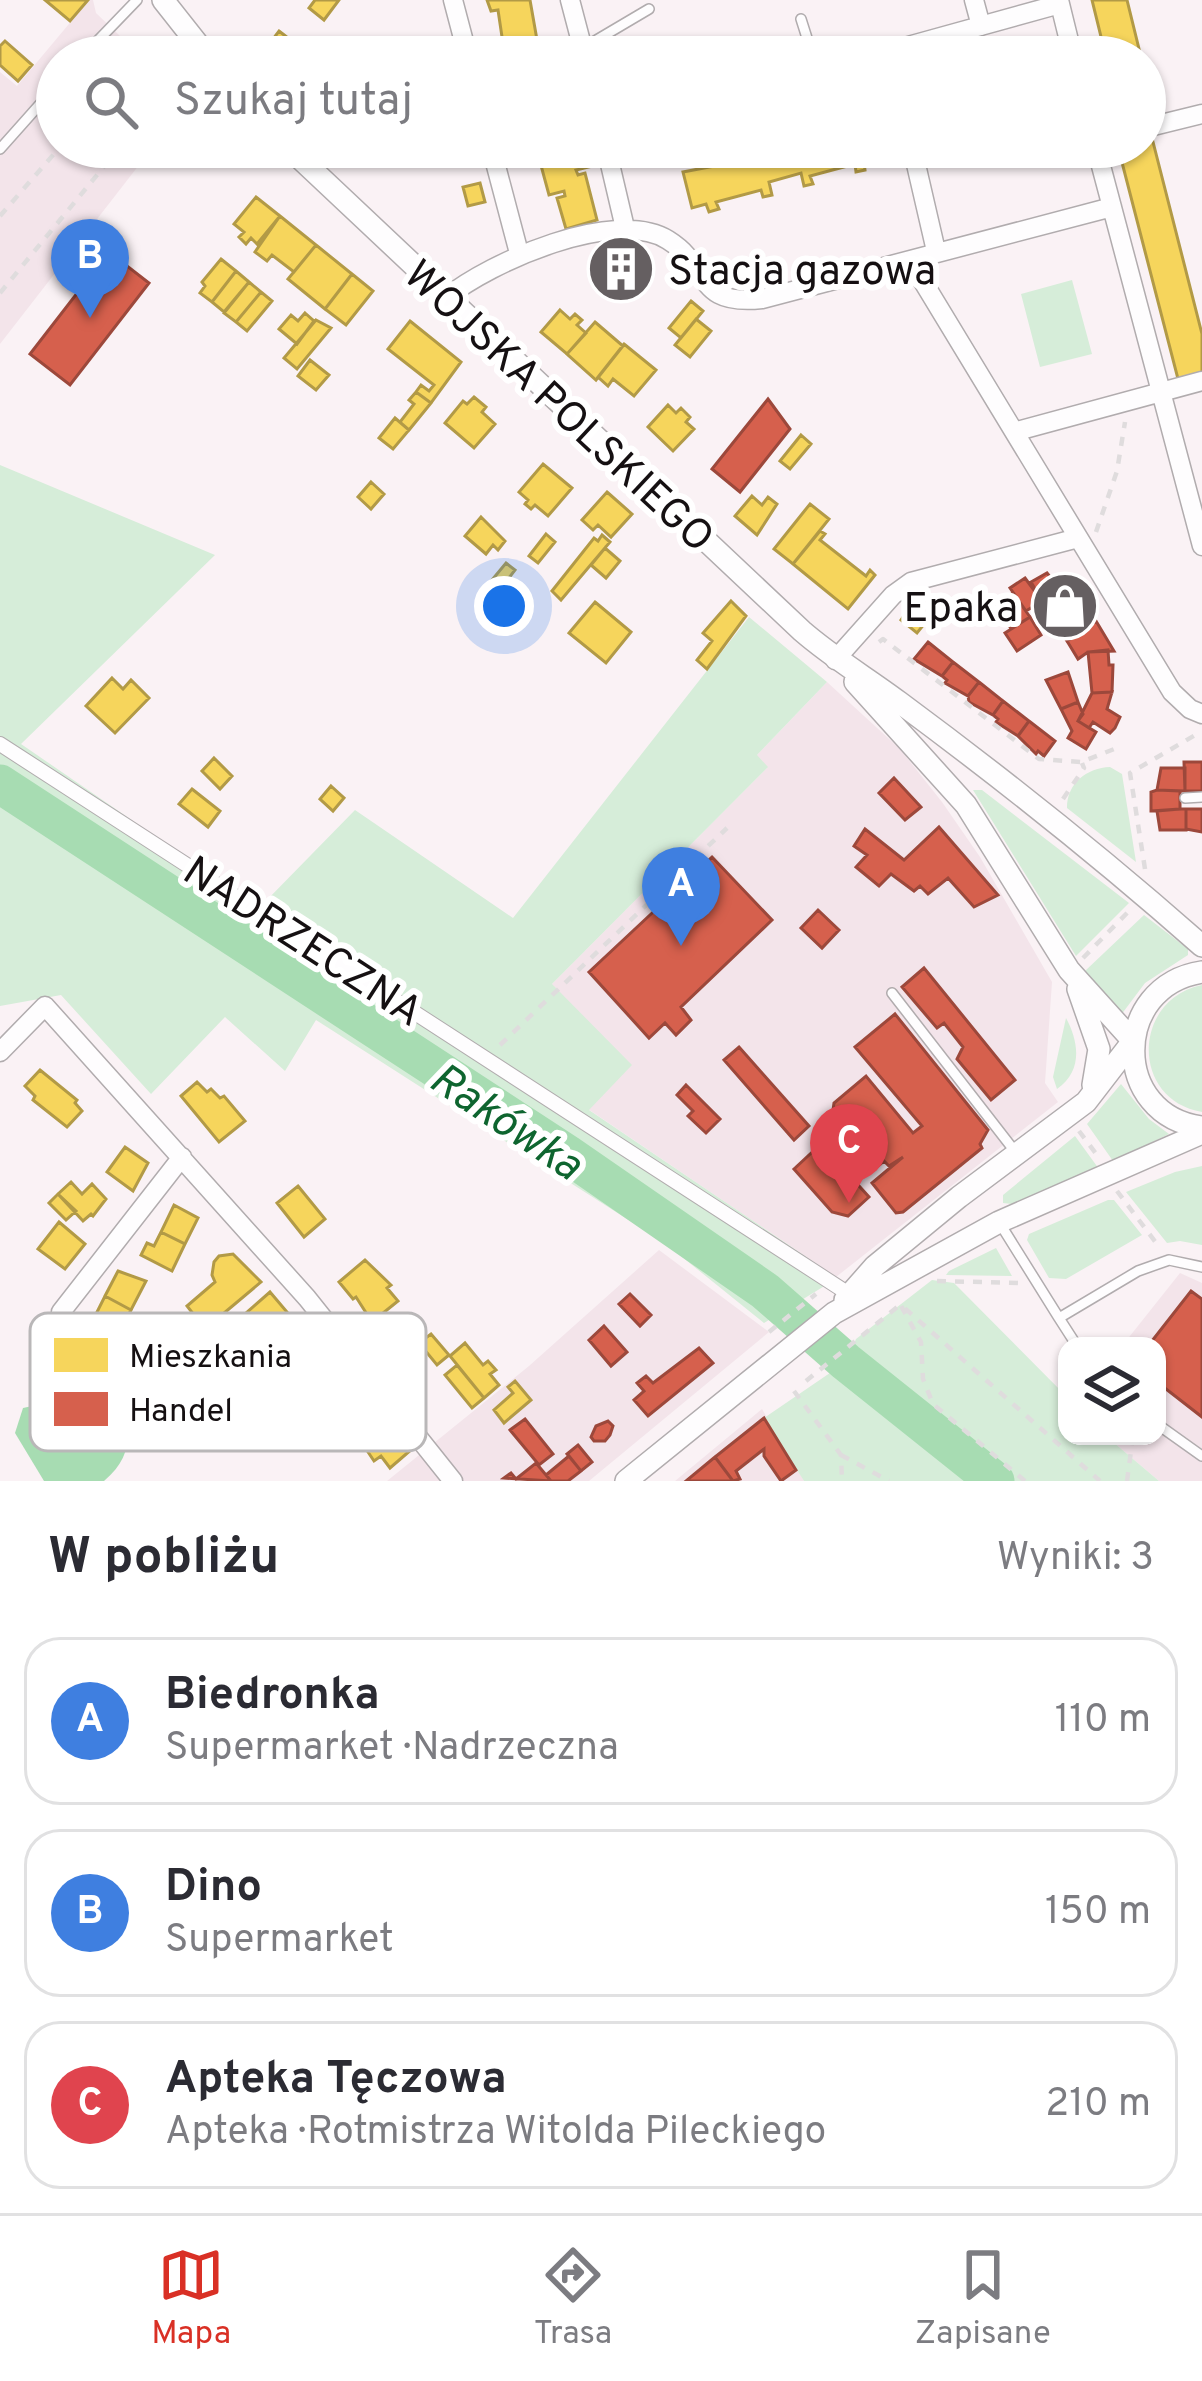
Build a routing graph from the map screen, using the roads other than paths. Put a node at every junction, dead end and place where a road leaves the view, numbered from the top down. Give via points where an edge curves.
1 (137, 0) edge
2 (163, 0) edge
3 (453, 0) edge
4 (570, 0) edge
5 (974, 0) edge
6 (1060, 2) edge
7 (649, 9) dead end
8 (801, 19) dead end
9 (980, 26) junction
10 (102, 36) edge
11 (191, 36) edge
12 (462, 36) edge
13 (581, 36) edge
14 (611, 36) edge
15 (806, 36) edge
16 (948, 36) edge
17 (1068, 36) edge
18 (36, 109) edge
19 (1202, 114) edge
20 (1166, 123) edge
21 (0, 149) edge
22 (310, 168) edge
23 (496, 168) edge
24 (611, 168) edge
25 (917, 168) edge
26 (1102, 168) edge
27 (1112, 207) junction
28 (625, 228) junction
29 (936, 251) junction
30 (519, 254) junction
31 (915, 260) junction
32 (446, 298) junction
33 (1202, 381) edge
34 (1159, 392) junction
35 (1017, 431) junction
36 (1082, 546) junction
37 (1202, 546) edge
38 (835, 660) junction
39 (1202, 714) edge
40 (0, 745) edge
41 (1202, 797) edge
42 (1185, 798) dead end
43 (1202, 946) edge
44 (1075, 965) junction
45 (1202, 973) edge
46 (892, 993) dead end
47 (1133, 1041) junction
48 (0, 1052) edge
49 (1086, 1102) junction
50 (1202, 1130) edge
51 (1018, 1156) junction
52 (182, 1157) junction
53 (999, 1222) junction
54 (1202, 1268) edge
55 (849, 1294) junction
56 (61, 1312) dead end
57 (319, 1313) edge
58 (834, 1313) junction
59 (1059, 1318) junction
60 (1071, 1337) edge
61 (1166, 1430) edge
62 (426, 1447) edge
63 (1202, 1456) edge
64 (453, 1481) edge
65 (626, 1481) edge

1 - 10 lane
2 - 11 street
3 - 12 street
4 - 13 street
5 - 9 street
6 - 9 street
6 - 17 street
7 - 14 lane
8 - 15 lane
9 - 16 street
18 - 21 lane
19 - 20 street
22 - 32 street, WOJSKA POLSKIEGO
23 - 30 street
24 - 28 street
25 - 29 street
26 - 27 street
27 - 29 street
27 - 34 street
28 - 30 street
28 - 31 street via 671,241 711,290 733,302
29 - 31 street
30 - 32 street
31 - 35 street
32 - 38 street, WOJSKA POLSKIEGO
33 - 34 street
34 - 35 street
34 - 37 street
35 - 36 street
36 - 38 street via 911,582
36 - 39 street via 1172,692
38 - 43 street, WOJSKA POLSKIEGO via 915,714
38 - 44 street, WOJSKA POLSKIEGO via 966,805
40 - 55 street, NADRZECZNA
41 - 42 lane
44 - 47 street, WOJSKA POLSKIEGO
44 - 49 street via 1099,1049
45 - 47 street via 1167,984 1150,1000
46 - 51 lane
47 - 49 street
47 - 50 street via 1134,1064 1153,1102
48 - 52 street via 45,1006
49 - 51 street
50 - 53 street
51 - 55 street
52 - 56 street
52 - 57 street
53 - 58 street
53 - 59 lane
54 - 59 lane via 1169,1260
55 - 58 street
58 - 65 street
59 - 60 lane
61 - 63 lane
62 - 64 street

